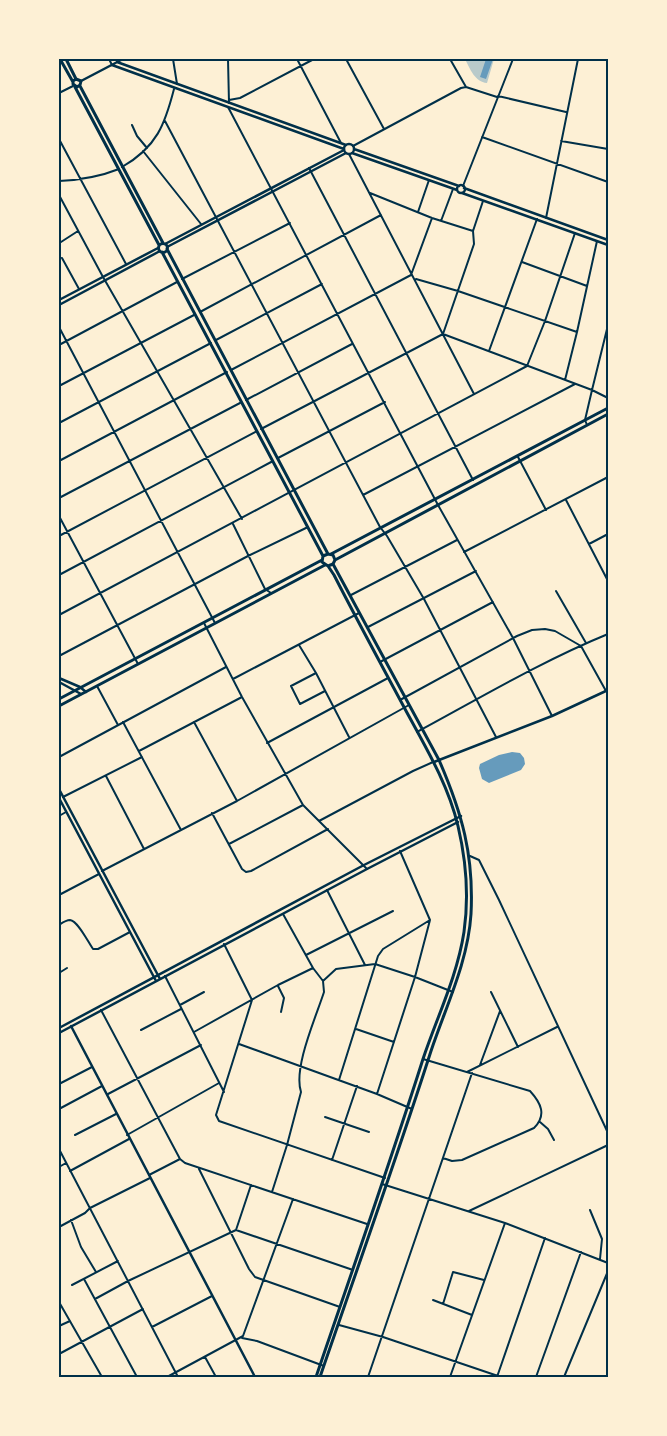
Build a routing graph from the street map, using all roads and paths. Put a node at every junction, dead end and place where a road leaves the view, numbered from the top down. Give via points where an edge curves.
1 (60, 59) edge
2 (66, 59) edge
3 (109, 59) edge
4 (123, 59) edge
5 (173, 59) edge
6 (228, 59) edge
7 (297, 59) edge
8 (314, 59) edge
9 (346, 59) edge
10 (450, 59) edge
11 (513, 59) edge
12 (578, 59) edge
13 (117, 62) junction
14 (112, 65) junction
15 (301, 66) junction
16 (76, 79) junction
17 (81, 81) junction
18 (75, 85) junction
19 (176, 85) junction
20 (466, 87) junction
21 (59, 93) edge
22 (497, 96) junction
23 (229, 103) junction
24 (566, 112) junction
25 (165, 121) junction
26 (132, 125) dead end
27 (384, 129) junction
28 (608, 133) edge
29 (482, 137) junction
30 (59, 139) edge
31 (561, 141) junction
32 (341, 143) junction
33 (353, 147) junction
34 (147, 148) junction
35 (608, 149) edge
36 (143, 151) junction
37 (347, 151) junction
38 (557, 165) junction
39 (120, 168) junction
40 (309, 170) junction
41 (81, 180) junction
42 (430, 180) junction
43 (59, 181) edge
44 (608, 182) edge
45 (462, 186) junction
46 (453, 189) junction
47 (273, 190) junction
48 (457, 190) junction
49 (370, 193) junction
50 (462, 193) junction
51 (59, 195) edge
52 (484, 200) junction
53 (418, 212) junction
54 (381, 215) junction
55 (432, 218) junction
56 (546, 218) junction
57 (217, 219) junction
58 (537, 219) junction
59 (441, 221) junction
60 (290, 223) junction
61 (202, 225) junction
62 (78, 230) junction
63 (473, 231) junction
64 (575, 233) junction
65 (344, 235) junction
66 (608, 240) edge
67 (597, 241) junction
68 (61, 242) dead end
69 (608, 245) edge
70 (165, 246) junction
71 (160, 249) junction
72 (235, 252) junction
73 (307, 254) junction
74 (62, 258) dead end
75 (522, 262) junction
76 (126, 264) junction
77 (411, 275) junction
78 (561, 276) junction
79 (104, 279) junction
80 (414, 279) junction
81 (181, 280) junction
82 (252, 284) junction
83 (322, 284) junction
84 (587, 286) junction
85 (79, 290) junction
86 (458, 291) junction
87 (375, 294) junction
88 (59, 300) edge
89 (59, 305) edge
90 (505, 308) junction
91 (122, 311) junction
92 (198, 313) junction
93 (267, 314) junction
94 (337, 314) junction
95 (545, 321) junction
96 (608, 325) edge
97 (59, 327) edge
98 (577, 332) junction
99 (443, 334) junction
100 (65, 342) junction
101 (213, 342) junction
102 (140, 343) junction
103 (282, 343) junction
104 (353, 343) junction
105 (59, 345) edge
106 (489, 351) junction
107 (406, 354) junction
108 (527, 366) junction
109 (229, 371) junction
110 (157, 372) junction
111 (298, 372) junction
112 (83, 373) junction
113 (369, 373) junction
114 (565, 380) junction
115 (575, 384) junction
116 (59, 386) edge
117 (592, 390) junction
118 (474, 394) junction
119 (608, 398) edge
120 (173, 400) junction
121 (244, 401) junction
122 (99, 402) junction
123 (314, 402) junction
124 (385, 402) junction
125 (608, 408) edge
126 (439, 414) junction
127 (608, 414) edge
128 (585, 420) junction
129 (59, 424) edge
130 (587, 425) junction
131 (190, 428) junction
132 (259, 430) junction
133 (114, 432) junction
134 (329, 432) junction
135 (401, 434) junction
136 (455, 446) junction
137 (518, 456) junction
138 (206, 459) junction
139 (130, 460) junction
140 (275, 460) junction
141 (59, 461) edge
142 (520, 461) junction
143 (346, 463) junction
144 (418, 466) junction
145 (608, 477) edge
146 (473, 480) junction
147 (223, 487) junction
148 (146, 490) junction
149 (294, 491) junction
150 (290, 494) junction
151 (363, 495) junction
152 (59, 498) edge
153 (436, 500) junction
154 (566, 500) junction
155 (438, 505) junction
156 (546, 510) junction
157 (59, 516) edge
158 (242, 519) junction
159 (161, 520) junction
160 (233, 524) junction
161 (309, 527) junction
162 (381, 528) junction
163 (67, 531) junction
164 (385, 533) junction
165 (608, 534) edge
166 (59, 536) edge
167 (457, 540) junction
168 (589, 544) junction
169 (464, 552) junction
170 (178, 553) junction
171 (330, 554) junction
172 (248, 556) junction
173 (322, 558) junction
174 (83, 562) junction
175 (334, 562) junction
176 (327, 566) junction
177 (406, 567) junction
178 (476, 572) junction
179 (59, 575) edge
180 (608, 581) edge
181 (194, 584) junction
182 (265, 589) junction
183 (556, 591) dead end
184 (101, 594) junction
185 (271, 594) junction
186 (351, 595) junction
187 (424, 599) junction
188 (493, 602) junction
189 (360, 613) junction
190 (59, 615) edge
191 (355, 616) junction
192 (212, 618) junction
193 (204, 622) junction
194 (215, 623) junction
195 (117, 625) junction
196 (368, 627) junction
197 (206, 628) junction
198 (440, 631) junction
199 (608, 634) edge
200 (513, 638) junction
201 (586, 643) junction
202 (299, 645) junction
203 (581, 646) junction
204 (59, 656) edge
205 (135, 659) junction
206 (385, 660) junction
207 (380, 662) junction
208 (138, 664) junction
209 (226, 667) junction
210 (460, 668) junction
211 (530, 671) junction
212 (316, 673) junction
213 (59, 678) edge
214 (388, 678) junction
215 (233, 679) junction
216 (59, 682) edge
217 (97, 686) junction
218 (80, 687) junction
219 (75, 690) junction
220 (325, 691) junction
221 (607, 691) edge
222 (86, 692) junction
223 (81, 694) junction
224 (405, 697) junction
225 (242, 698) junction
226 (59, 699) edge
227 (476, 699) junction
228 (400, 700) junction
229 (409, 705) junction
230 (59, 706) edge
231 (333, 707) junction
232 (404, 707) junction
233 (552, 716) junction
234 (123, 722) junction
235 (194, 722) junction
236 (118, 725) junction
237 (422, 729) junction
238 (417, 732) junction
239 (496, 737) junction
240 (350, 738) junction
241 (267, 743) junction
242 (139, 751) junction
243 (59, 757) edge
244 (142, 757) junction
245 (439, 760) junction
246 (434, 762) junction
247 (285, 774) junction
248 (106, 776) junction
249 (59, 789) edge
250 (63, 797) junction
251 (59, 798) edge
252 (237, 801) junction
253 (303, 805) junction
254 (66, 812) junction
255 (212, 813) junction
256 (59, 816) edge
257 (461, 818) junction
258 (457, 820) junction
259 (319, 821) junction
260 (181, 830) junction
261 (328, 830) junction
262 (229, 844) junction
263 (144, 849) junction
264 (400, 851) junction
265 (464, 856) junction
266 (469, 856) junction
267 (364, 865) junction
268 (367, 869) junction
269 (102, 871) junction
270 (99, 874) junction
271 (326, 890) junction
272 (59, 895) edge
273 (393, 911) dead end
274 (283, 913) junction
275 (430, 920) junction
276 (59, 925) edge
277 (130, 932) junction
278 (349, 934) junction
279 (224, 944) junction
280 (306, 955) junction
281 (375, 964) junction
282 (365, 965) junction
283 (67, 968) dead end
284 (313, 968) junction
285 (59, 973) edge
286 (158, 975) junction
287 (154, 976) junction
288 (165, 976) junction
289 (415, 977) junction
290 (160, 979) junction
291 (156, 981) junction
292 (324, 981) junction
293 (278, 985) junction
294 (451, 991) junction
295 (204, 992) dead end
296 (492, 992) dead end
297 (252, 1000) junction
298 (180, 1005) junction
299 (182, 1008) junction
300 (102, 1010) junction
301 (500, 1011) junction
302 (281, 1012) dead end
303 (69, 1022) junction
304 (59, 1026) edge
305 (71, 1026) junction
306 (558, 1027) junction
307 (355, 1029) junction
308 (141, 1030) dead end
309 (194, 1032) junction
310 (59, 1033) edge
311 (394, 1042) junction
312 (239, 1044) junction
313 (201, 1045) junction
314 (518, 1047) junction
315 (423, 1059) junction
316 (428, 1060) junction
317 (479, 1066) junction
318 (300, 1067) junction
319 (92, 1068) junction
320 (467, 1072) junction
321 (472, 1073) junction
322 (138, 1078) junction
323 (339, 1080) junction
324 (220, 1083) junction
325 (59, 1084) edge
326 (102, 1086) junction
327 (357, 1086) junction
328 (224, 1092) junction
329 (106, 1094) junction
330 (377, 1094) junction
331 (408, 1107) junction
332 (59, 1109) edge
333 (412, 1109) junction
334 (116, 1114) junction
335 (325, 1117) dead end
336 (158, 1118) junction
337 (540, 1122) junction
338 (345, 1124) junction
339 (370, 1132) dead end
340 (608, 1133) edge
341 (75, 1135) dead end
342 (127, 1135) junction
343 (130, 1139) junction
344 (554, 1140) dead end
345 (287, 1145) junction
346 (608, 1145) edge
347 (59, 1149) edge
348 (444, 1158) junction
349 (180, 1159) junction
350 (332, 1160) junction
351 (66, 1163) junction
352 (59, 1167) edge
353 (199, 1168) junction
354 (70, 1171) junction
355 (149, 1177) junction
356 (384, 1178) junction
357 (389, 1179) junction
358 (251, 1185) junction
359 (384, 1185) junction
360 (272, 1192) junction
361 (293, 1198) junction
362 (429, 1199) junction
363 (90, 1208) junction
364 (590, 1210) dead end
365 (469, 1211) junction
366 (71, 1220) junction
367 (505, 1222) junction
368 (370, 1225) junction
369 (59, 1227) edge
370 (236, 1230) junction
371 (230, 1233) junction
372 (545, 1238) junction
373 (276, 1243) junction
374 (189, 1252) junction
375 (581, 1252) junction
376 (600, 1259) junction
377 (118, 1261) junction
378 (608, 1263) edge
379 (355, 1270) junction
380 (608, 1271) edge
381 (96, 1272) junction
382 (84, 1279) junction
383 (484, 1280) junction
384 (128, 1281) junction
385 (263, 1281) junction
386 (72, 1285) dead end
387 (212, 1296) junction
388 (96, 1298) junction
389 (433, 1300) dead end
390 (59, 1302) edge
391 (442, 1304) junction
392 (340, 1308) junction
393 (142, 1309) junction
394 (472, 1315) junction
395 (70, 1321) junction
396 (337, 1324) junction
397 (59, 1326) edge
398 (110, 1326) junction
399 (152, 1327) junction
400 (383, 1337) junction
401 (242, 1338) junction
402 (82, 1341) junction
403 (236, 1341) junction
404 (59, 1354) edge
405 (205, 1357) junction
406 (455, 1362) junction
407 (322, 1366) junction
408 (175, 1372) junction
409 (102, 1377) edge
410 (137, 1377) edge
411 (167, 1377) edge
412 (178, 1377) edge
413 (216, 1377) edge
414 (254, 1377) edge
415 (316, 1377) edge
416 (320, 1377) edge
417 (368, 1377) edge
418 (450, 1377) edge
419 (498, 1377) edge
420 (536, 1377) edge
421 (564, 1377) edge

1 - 18 main road
2 - 16 main road
3 - 14 street
4 - 13 street
5 - 19 street
6 - 23 street
7 - 15 street
8 - 15 street
9 - 27 street
10 - 20 street
11 - 22 street
12 - 24 street
13 - 14 street
13 - 19 street
14 - 17 street
14 - 19 street
15 - 23 street
15 - 32 street
16 - 17 main road
16 - 18 main road
17 - 18 main road
18 - 21 street
18 - 39 main road
19 - 23 street
19 - 25 street
20 - 22 street
20 - 27 street
22 - 24 street
22 - 29 street
23 - 32 street
23 - 37 street
23 - 47 street
24 - 31 street
25 - 34 street
25 - 57 street
26 - 34 street
27 - 33 street
28 - 35 street
29 - 38 street
29 - 45 street
30 - 41 street
31 - 35 street
31 - 38 street
32 - 37 street
33 - 37 street
33 - 37 street via 350,144
33 - 45 street
34 - 36 street
36 - 39 street
36 - 61 street
37 - 40 street
37 - 42 street
37 - 49 street
38 - 44 street
38 - 56 street
39 - 41 street
39 - 70 main road
39 - 71 main road
40 - 47 street
40 - 65 street
41 - 43 street
41 - 76 street
42 - 46 street
42 - 53 street
45 - 48 street
45 - 50 street via 465,191
45 - 56 street
46 - 48 street
46 - 59 street
47 - 57 street
47 - 60 street
48 - 50 street
49 - 53 street
49 - 54 street
50 - 52 street
51 - 62 street
52 - 58 street
52 - 63 street
53 - 55 street
54 - 65 street
54 - 77 street
55 - 59 street
55 - 77 street
56 - 66 street
57 - 61 street
57 - 70 street
57 - 72 street
58 - 64 street
58 - 75 street
59 - 63 street
60 - 72 street
60 - 73 street
61 - 70 street
62 - 68 street
62 - 79 street
63 - 86 street via 474,244
64 - 67 street
64 - 78 street
65 - 73 street
65 - 87 street
67 - 69 street
67 - 84 street
70 - 71 main road
70 - 71 main road
70 - 81 main road
71 - 76 street
71 - 79 street
71 - 81 main road
72 - 81 street
72 - 82 street
73 - 82 street
73 - 83 street
74 - 85 street
75 - 78 street
75 - 90 street
76 - 79 street
77 - 80 street
77 - 87 street
78 - 84 street
78 - 95 street
79 - 85 street
79 - 89 street
79 - 91 street
80 - 86 street
80 - 99 street
81 - 91 street
81 - 92 main road
82 - 92 street
82 - 93 street
83 - 93 street
83 - 94 street
84 - 98 street
85 - 88 street
86 - 90 street
86 - 99 street
87 - 94 street
87 - 107 street
90 - 95 street
90 - 106 street
91 - 100 street
91 - 102 street
92 - 101 main road
92 - 102 street
93 - 101 street
93 - 103 street
94 - 103 street
94 - 104 street
95 - 98 street
95 - 108 street
96 - 117 street
97 - 100 street
98 - 114 street
99 - 106 street
99 - 107 street
99 - 118 street
100 - 105 street
100 - 112 street
101 - 109 main road
101 - 110 street
102 - 110 street
102 - 112 street
103 - 109 street
103 - 111 street
104 - 111 street
104 - 113 street
106 - 108 street
107 - 113 street
107 - 126 street
108 - 114 street
108 - 118 street
109 - 120 street
109 - 121 main road
110 - 120 street
110 - 122 street
111 - 121 street
111 - 123 street
112 - 116 street
112 - 122 street
113 - 123 street
113 - 124 street
114 - 115 street
115 - 117 street
115 - 136 street
117 - 119 street
117 - 128 street
118 - 126 street
120 - 131 street
120 - 133 street
121 - 131 street
121 - 132 main road
122 - 129 street
122 - 133 street
123 - 132 street
123 - 134 street
124 - 134 street
124 - 135 street
125 - 128 main road
126 - 135 street
126 - 136 street
127 - 130 main road
128 - 130 street
128 - 137 main road
130 - 142 main road
131 - 138 street
131 - 139 street
132 - 138 street
132 - 140 main road
133 - 139 street
133 - 141 street
134 - 140 street
134 - 143 street
135 - 143 street
135 - 144 street
136 - 144 street
136 - 146 street
137 - 142 street
137 - 146 main road
138 - 147 street
138 - 148 street
139 - 148 street
139 - 152 street
140 - 147 street
140 - 149 main road
140 - 150 main road
142 - 155 main road
142 - 156 street
143 - 149 street
143 - 151 street
144 - 151 street
144 - 153 street
145 - 154 street
146 - 153 main road
147 - 158 street
147 - 159 street
148 - 159 street
148 - 163 street
149 - 150 street
149 - 171 main road
150 - 158 street
150 - 161 main road
151 - 162 street
153 - 155 street
153 - 162 main road
154 - 156 street
154 - 168 street
155 - 164 main road
155 - 167 street
156 - 169 street
157 - 163 street
158 - 160 street
159 - 170 street
159 - 174 street
160 - 170 street
160 - 172 street
161 - 172 street
161 - 173 main road
162 - 164 street
162 - 171 main road
163 - 166 street
163 - 174 street
164 - 175 main road
164 - 177 street
165 - 168 street
167 - 169 street
167 - 177 street
168 - 180 street
169 - 178 street
170 - 181 street
170 - 184 street
171 - 173 main road
171 - 175 main road
172 - 181 street
172 - 182 street
173 - 176 main road
173 - 182 main road
174 - 179 street
174 - 184 street
175 - 176 main road
175 - 186 main road
176 - 185 main road
176 - 191 main road
177 - 186 street
177 - 187 street
178 - 187 street
178 - 188 street
181 - 192 street
181 - 195 street
182 - 185 street
182 - 192 main road
183 - 201 street
184 - 190 street
184 - 195 street
185 - 194 main road
186 - 189 main road
187 - 196 street
187 - 198 street
188 - 198 street
188 - 200 street
189 - 191 street
189 - 196 main road
191 - 202 street
191 - 207 main road
192 - 193 main road
192 - 194 street
193 - 197 street
193 - 205 main road
194 - 197 main road
195 - 204 street
195 - 205 street
196 - 206 main road
197 - 208 main road
197 - 209 street
198 - 206 street
198 - 210 street
199 - 201 street
200 - 203 street via 532,630 545,629
200 - 210 street
200 - 211 street
201 - 203 street
202 - 212 street
202 - 215 street
203 - 211 street
203 - 221 street
205 - 208 street
205 - 218 main road
206 - 207 street
206 - 224 main road
207 - 214 main road
208 - 217 main road
209 - 215 street
209 - 234 street
210 - 224 street
210 - 227 street
211 - 227 street
211 - 233 street
212 - 220 street
212 - 220 street via 290,686 300,704
213 - 218 street
214 - 228 main road
214 - 231 street
215 - 225 street
216 - 219 street
217 - 222 main road
217 - 236 street
218 - 219 main road
218 - 222 street
219 - 223 street
219 - 226 main road
220 - 231 street
221 - 233 street
222 - 223 main road
223 - 230 main road
224 - 228 street
224 - 229 main road
225 - 235 street
225 - 241 street
227 - 237 street
227 - 239 street
228 - 232 main road
229 - 232 street
229 - 237 main road
231 - 240 street
231 - 241 street
232 - 238 main road
232 - 240 street
233 - 239 street
234 - 236 street
234 - 242 street
235 - 242 street
235 - 252 street
236 - 243 street
237 - 238 street
237 - 245 main road
238 - 246 main road
239 - 245 street
240 - 247 street
241 - 247 street
242 - 244 street
244 - 248 street
244 - 260 street
245 - 246 street
245 - 257 main road
246 - 258 main road
246 - 259 street
247 - 252 street
247 - 253 street
248 - 250 street
248 - 263 street
249 - 250 street
250 - 269 street
251 - 254 street
252 - 255 street
253 - 259 street
253 - 262 street
254 - 256 street
254 - 270 street
255 - 260 street
255 - 262 street
257 - 258 street
257 - 266 main road
258 - 264 street
258 - 265 main road
258 - 267 street
259 - 261 street
260 - 263 street
261 - 262 street via 246,872
261 - 267 street
263 - 269 street
264 - 268 street
264 - 275 street
265 - 266 street
265 - 294 main road via 466,914
266 - 294 main road via 471,914 464,953
266 - 306 street via 479,860
267 - 268 street
267 - 286 street
268 - 271 street
269 - 286 street
270 - 272 street
270 - 277 street
271 - 274 street
271 - 278 street
273 - 278 street
274 - 279 street
274 - 280 street
275 - 281 street via 383,949
275 - 289 street
276 - 277 street via 72,920 93,949
277 - 287 street
278 - 280 street
278 - 282 street
279 - 288 street
279 - 297 street
280 - 284 street
281 - 282 street
281 - 289 street
281 - 307 street
282 - 292 street via 336,969
283 - 285 street
284 - 292 street
284 - 293 street
286 - 287 street
286 - 290 street
287 - 291 street
287 - 303 street
288 - 290 street
288 - 298 street
289 - 294 street
289 - 311 street
290 - 291 street
291 - 300 street
292 - 318 street via 324,992
293 - 297 street
293 - 302 street via 284,998
294 - 315 main road
294 - 316 main road
295 - 298 street
296 - 301 street
297 - 309 street
297 - 312 street
298 - 299 street
299 - 308 street
299 - 309 street
300 - 305 street
300 - 322 street
301 - 314 street
301 - 317 street
303 - 304 street
303 - 305 street
305 - 310 street
305 - 319 street
306 - 314 street
306 - 340 street
307 - 311 street
307 - 323 street
309 - 313 street
311 - 330 street
312 - 318 street
312 - 328 street
313 - 322 street
313 - 324 street
314 - 317 street
315 - 316 street
315 - 331 main road
316 - 320 street
316 - 333 main road
317 - 320 street
318 - 323 street
318 - 345 street via 301,1092
319 - 325 street
319 - 326 street
320 - 321 street
321 - 337 street via 530,1091 539,1103
321 - 348 street
322 - 329 street
322 - 336 street
323 - 327 street
324 - 328 street
324 - 336 street
326 - 329 street
326 - 332 street
327 - 330 street
327 - 338 street
328 - 345 street via 216,1115 219,1121
329 - 334 street
330 - 331 street
331 - 333 street
331 - 356 main road
333 - 357 main road
334 - 341 street
334 - 342 street
335 - 338 street
336 - 342 street
336 - 349 street
337 - 344 street via 548,1128
337 - 348 street via 534,1128 462,1160
338 - 339 street
338 - 350 street
342 - 343 street
343 - 354 street
343 - 355 street
345 - 350 street
345 - 360 street
346 - 365 street
347 - 351 street
348 - 362 street
349 - 353 street
349 - 355 street
350 - 356 street
351 - 352 street
351 - 354 street
353 - 358 street
353 - 371 street
354 - 363 street
355 - 363 street
355 - 374 street
356 - 357 street
356 - 359 main road
357 - 359 main road
358 - 360 street
358 - 370 street
359 - 362 street
359 - 368 main road
360 - 361 street
361 - 368 street
361 - 373 street
362 - 365 street
362 - 400 street
363 - 366 street
363 - 377 street
364 - 376 street via 602,1239
365 - 367 street
366 - 369 street
366 - 381 street via 81,1247
367 - 372 street
367 - 383 street
368 - 379 main road
370 - 371 street
370 - 373 street
371 - 374 street
371 - 385 street via 252,1274
372 - 375 street
372 - 419 street
373 - 379 street
373 - 385 street
374 - 384 street
374 - 387 street
375 - 376 street
375 - 420 street
376 - 378 street
377 - 381 street
377 - 384 street
379 - 392 main road
379 - 396 main road
380 - 421 street
381 - 382 street
382 - 386 street
382 - 388 street
383 - 391 street via 453,1272
383 - 394 street
384 - 388 street
384 - 393 street
385 - 392 street
385 - 401 street
387 - 399 street
387 - 403 street
388 - 398 street
389 - 391 street
390 - 395 street
391 - 394 street
392 - 396 main road
393 - 398 street
393 - 399 street
394 - 406 street
395 - 397 street
395 - 402 street
396 - 400 street
396 - 407 main road
398 - 402 street
398 - 410 street
399 - 408 street
400 - 406 street
400 - 417 street
401 - 403 street
401 - 407 street
402 - 404 street
402 - 409 street
403 - 405 street
403 - 414 street
405 - 408 street
405 - 413 street
406 - 418 street
406 - 419 street
407 - 415 main road
407 - 416 main road
408 - 411 street
408 - 412 street

